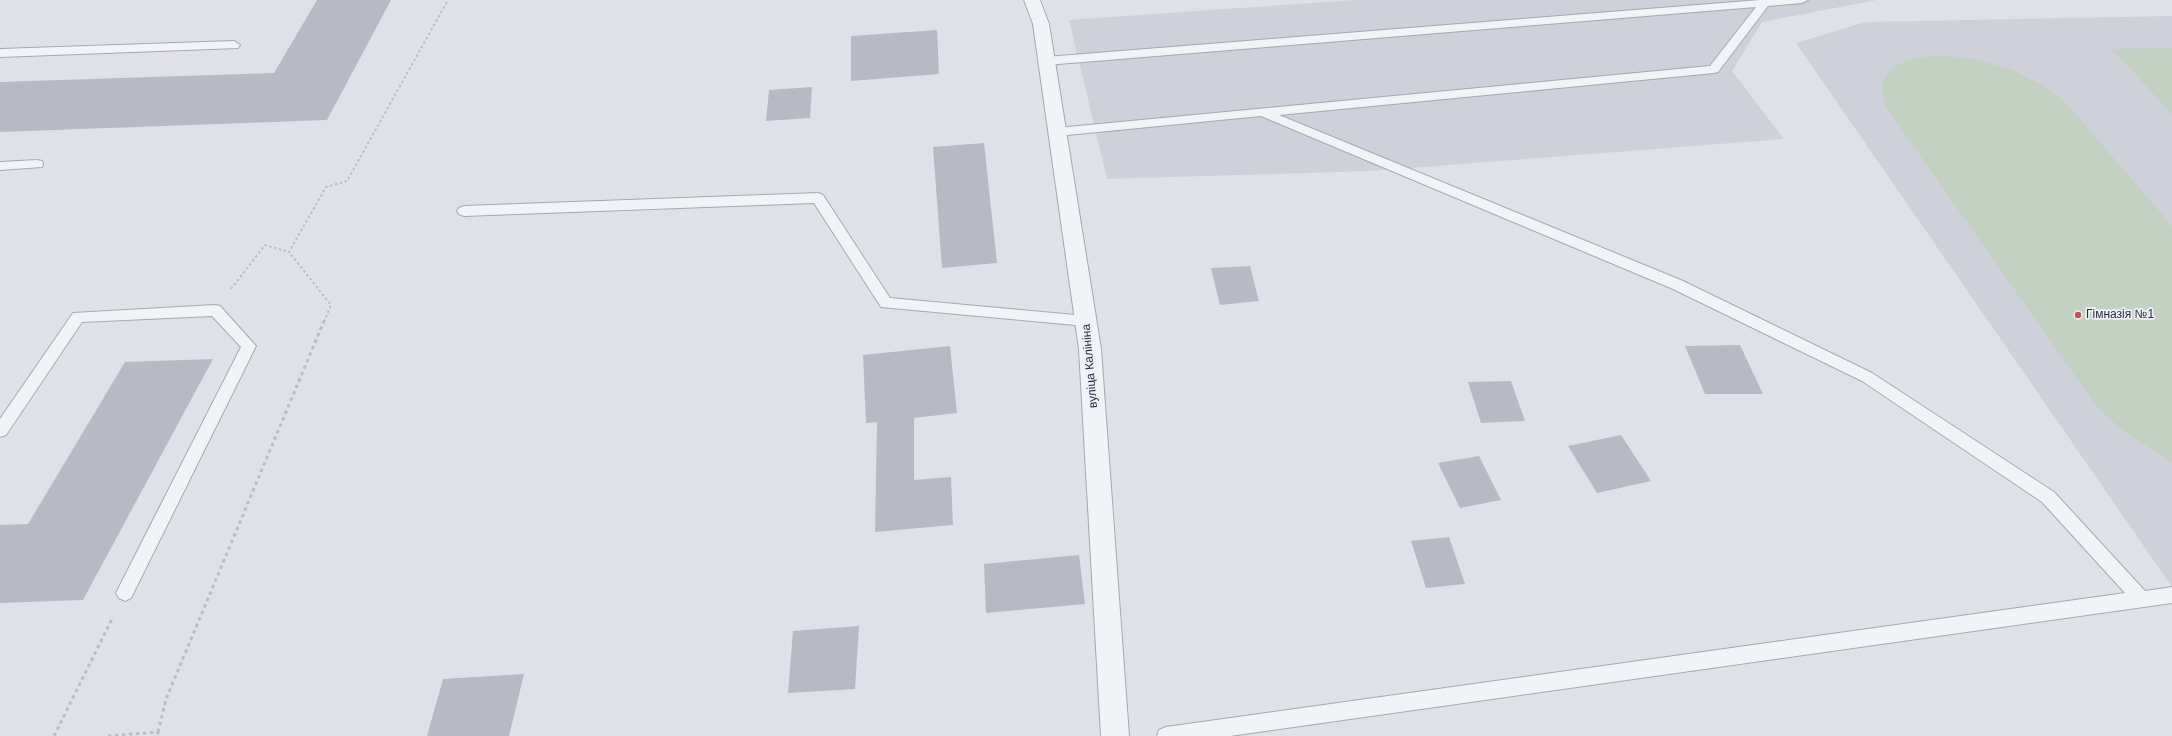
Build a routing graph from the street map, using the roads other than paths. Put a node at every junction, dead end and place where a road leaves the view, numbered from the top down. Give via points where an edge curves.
1 (1032, 0) edge
2 (1802, 0) edge
3 (1765, 3) junction
4 (234, 45) dead end
5 (0, 53) edge
6 (1046, 61) junction
7 (1264, 113) junction
8 (1057, 132) junction
9 (37, 164) dead end
10 (0, 166) edge
11 (464, 211) dead end
12 (1086, 322) junction
13 (0, 431) edge
14 (125, 593) road end
15 (2172, 595) edge
16 (2141, 598) junction
17 (1115, 736) edge
18 (1166, 736) edge

1 - 6 street, вуліца Калініна via 1041,24
2 - 3 lane
3 - 6 lane
3 - 7 lane via 1714,70
4 - 5 lane
6 - 8 street, вуліца Калініна
7 - 8 lane
7 - 16 lane via 1678,286 1867,377 2048,497
8 - 12 street, вуліца Калініна
9 - 10 lane
11 - 12 lane via 818,198 886,303
12 - 17 street, вуліца Калініна
13 - 14 lane via 78,317 215,310 249,346
15 - 16 lane
16 - 18 lane

